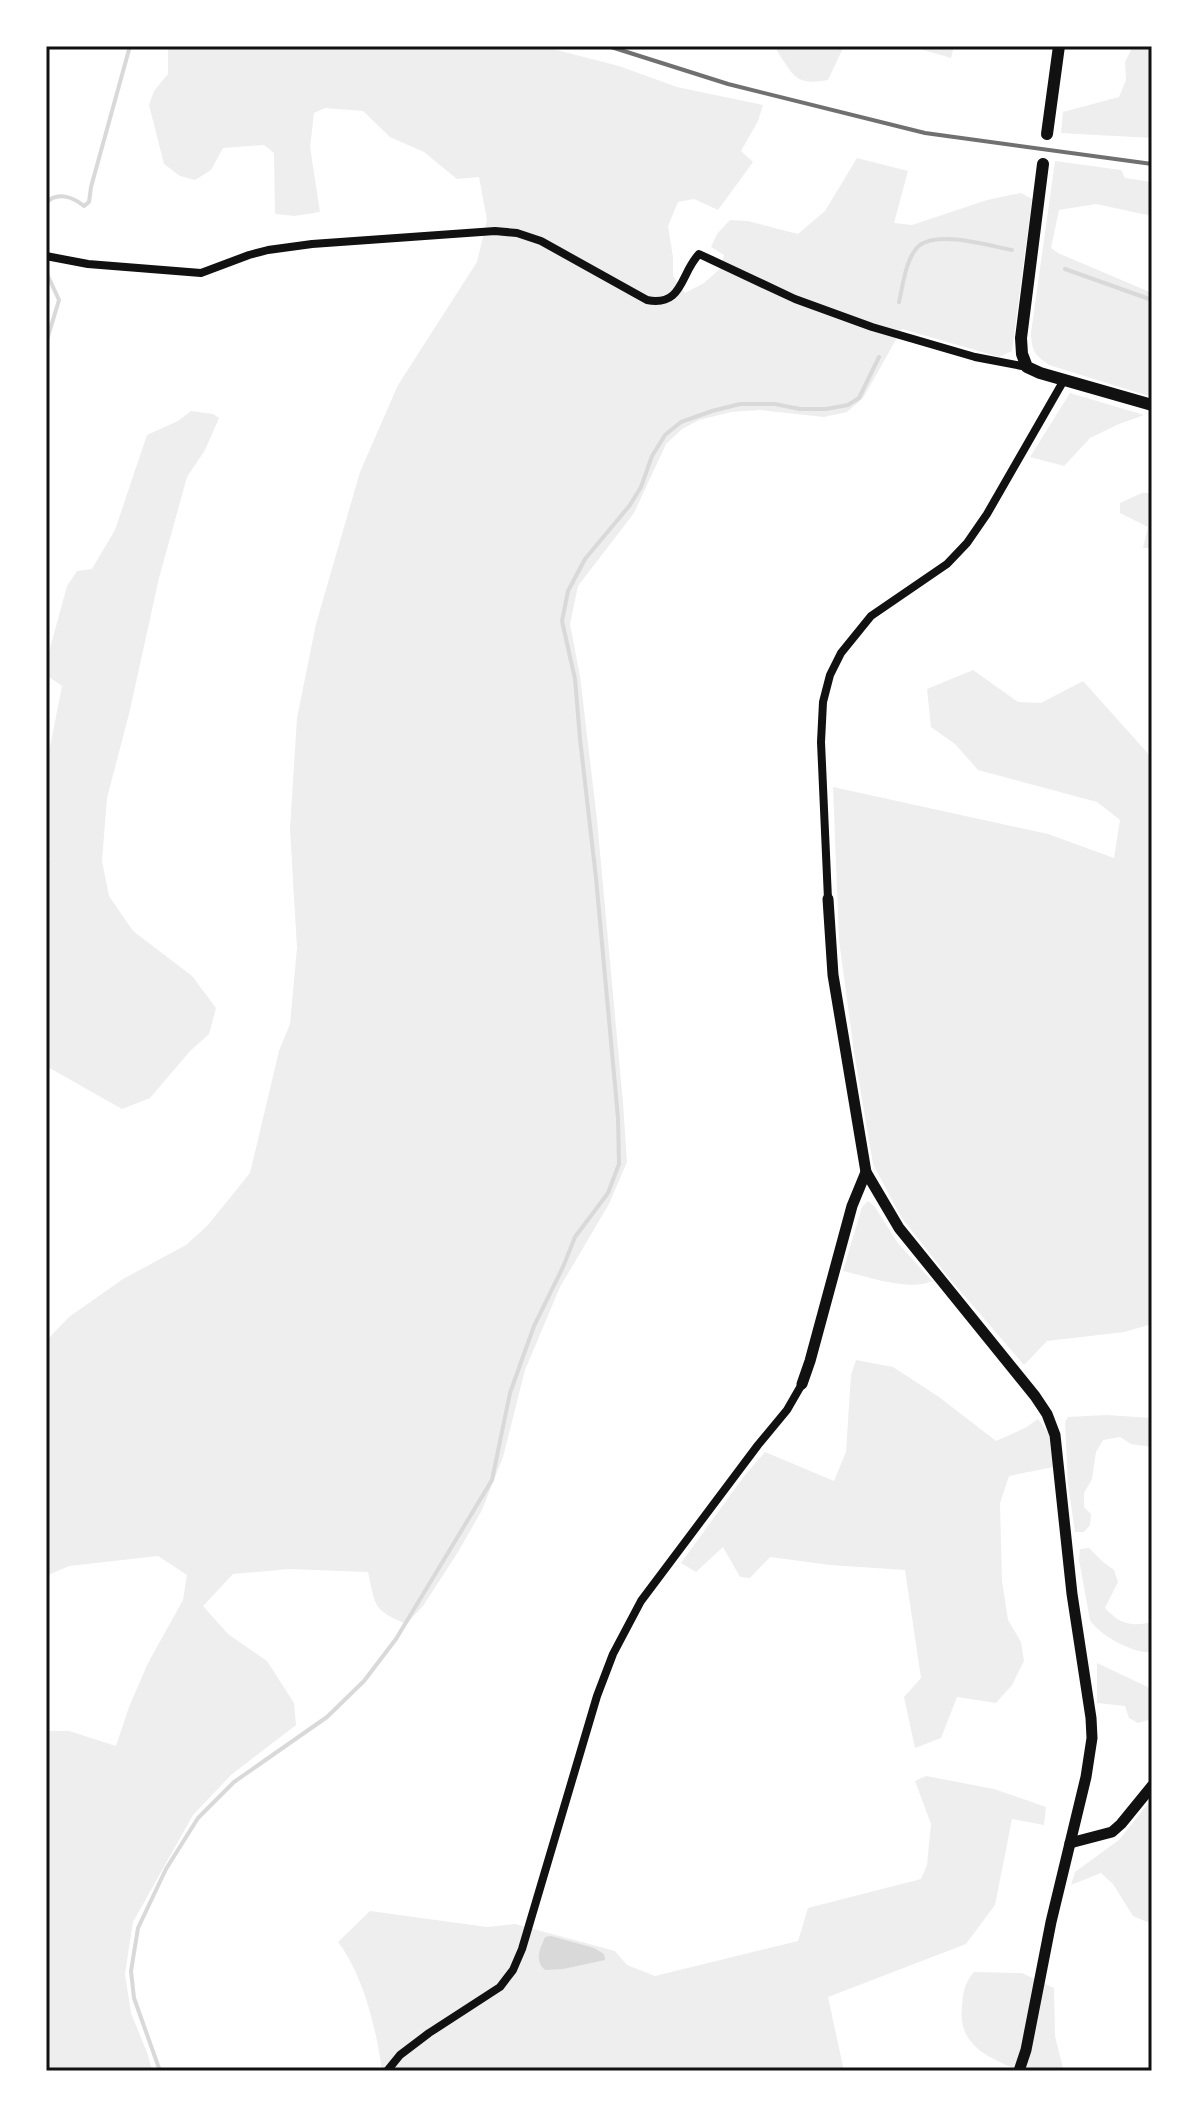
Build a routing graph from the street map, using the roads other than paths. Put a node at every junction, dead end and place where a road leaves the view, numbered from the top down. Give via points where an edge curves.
1 (1059, 46) edge
2 (1047, 134) dead end
3 (1043, 164) dead end
4 (51, 257) edge
5 (1027, 367) junction
6 (1064, 380) junction
7 (1152, 405) edge
8 (828, 899) joint
9 (866, 1172) junction
10 (802, 1384) joint
11 (1152, 1786) edge
12 (1070, 1843) junction
13 (387, 2071) edge
14 (1019, 2071) edge

1 - 2 main road
3 - 5 main road via 1021,338
4 - 5 street via 201,273 268,250 312,244 517,233 647,300 669,299 699,254 795,299 872,327
5 - 6 main road
6 - 7 main road
6 - 8 street via 967,543 947,564 871,616 830,675 821,742
8 - 9 street via 833,975
9 - 10 street
9 - 12 street via 899,1228 1035,1396 1055,1435 1092,1738
10 - 13 street via 641,1601 613,1654 513,1970 500,1987 429,2033
11 - 12 street via 1112,1832
12 - 14 street

